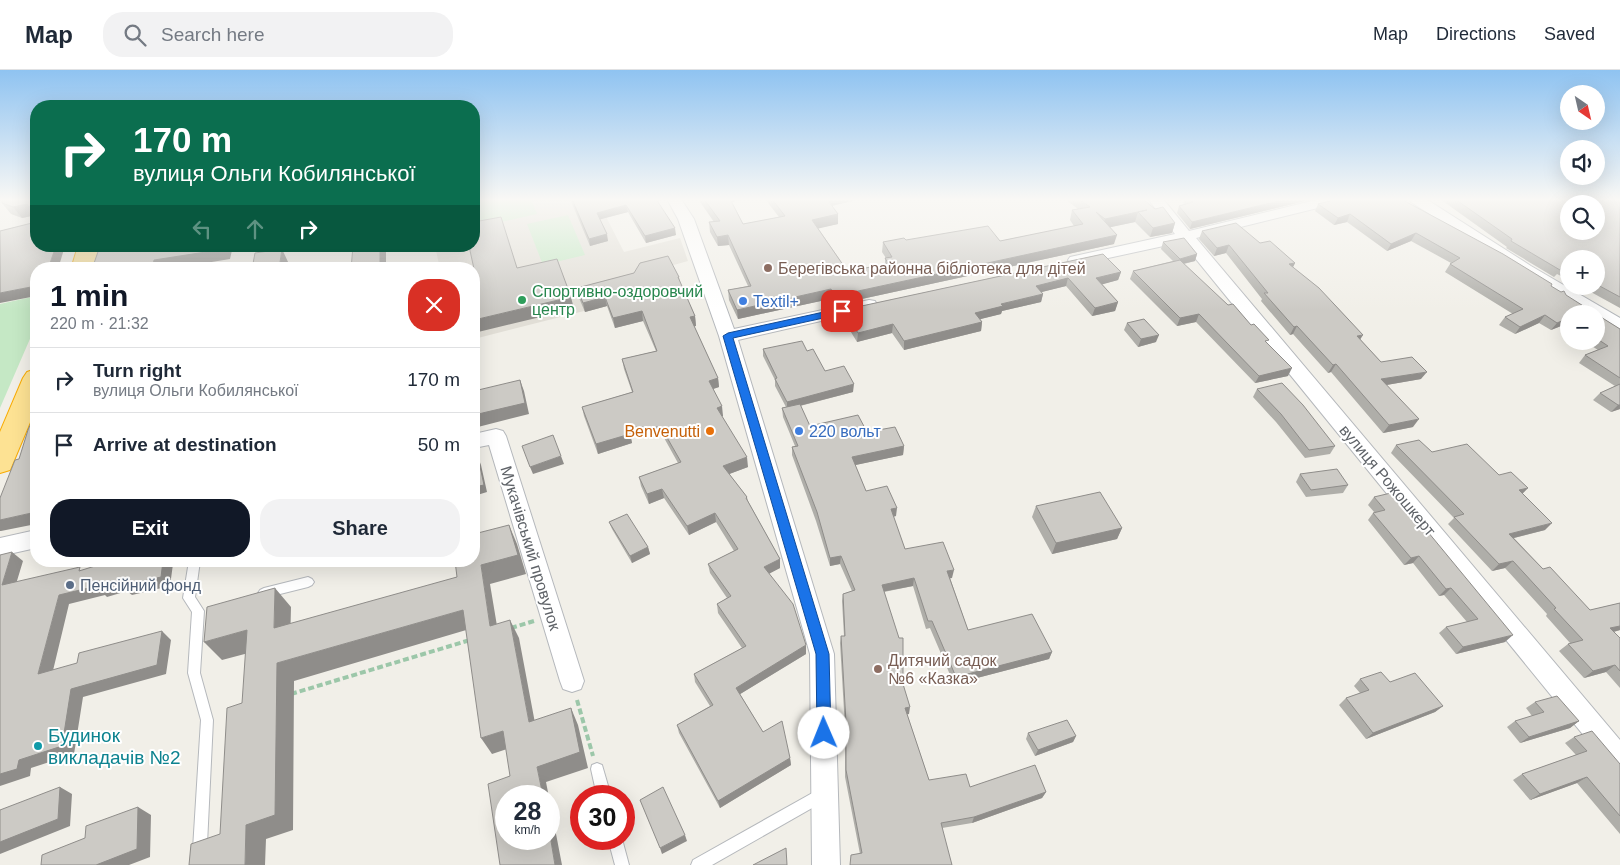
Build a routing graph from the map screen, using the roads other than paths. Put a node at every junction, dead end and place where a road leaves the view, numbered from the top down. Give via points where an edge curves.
1 (692, 236) edge
2 (1186, 236) joint
3 (1474, 236) edge
4 (1059, 263) edge
5 (884, 302) edge
6 (1620, 325) edge
7 (728, 336) junction
8 (30, 392) edge
9 (480, 440) edge
10 (0, 463) edge
11 (30, 540) edge
12 (0, 547) edge
13 (194, 567) edge
14 (308, 582) dead end
15 (253, 596) edge
16 (572, 681) road end
17 (1620, 760) edge
18 (597, 769) road end
19 (601, 785) edge
20 (825, 793) junction
21 (618, 850) edge
22 (199, 865) edge
23 (622, 865) edge
24 (698, 865) edge
25 (826, 865) edge

1 - 7 street
2 - 4 street
2 - 17 street, вулиця Рожошкерт
3 - 6 street
5 - 7 street
7 - 20 street via 822,654
8 - 10 highway
9 - 16 street, Мукачівський провулок via 496,436
11 - 12 street
13 - 22 lane via 189,598 203,609 194,673 207,720
14 - 15 lane
18 - 19 lane
20 - 24 lane
20 - 25 street
21 - 23 lane

